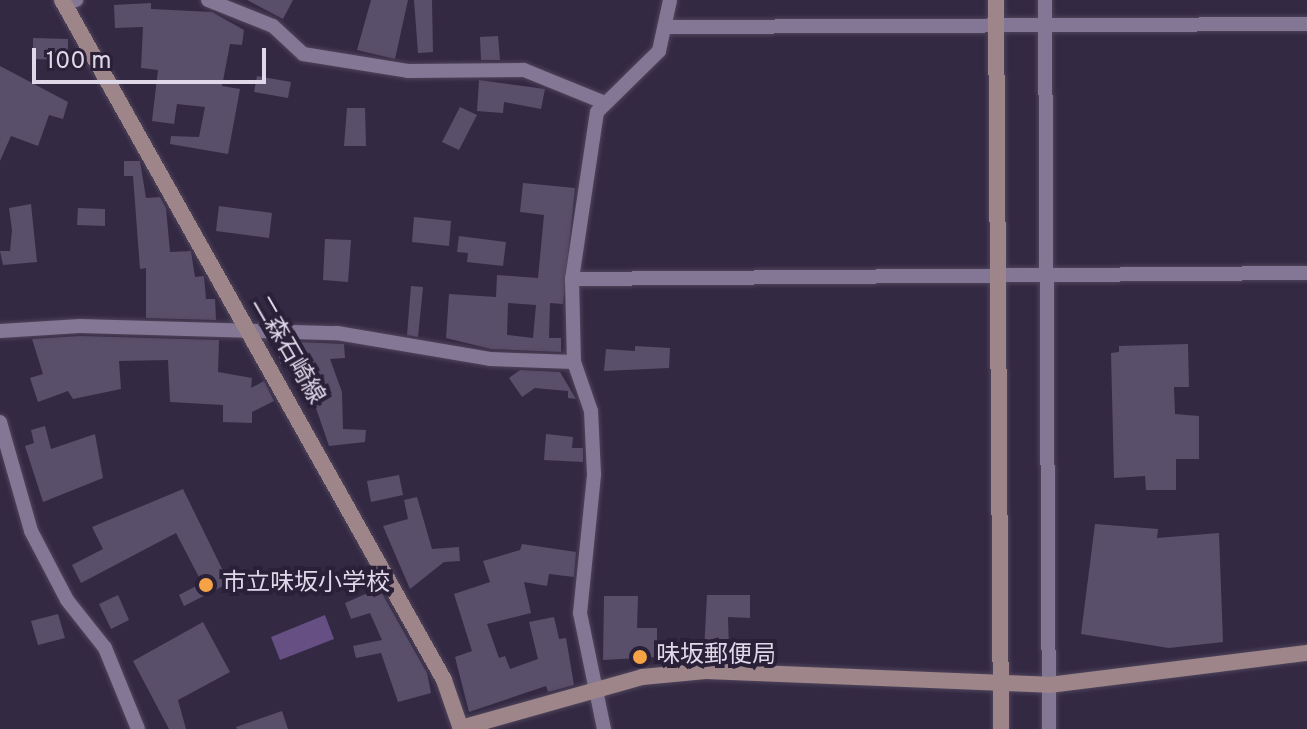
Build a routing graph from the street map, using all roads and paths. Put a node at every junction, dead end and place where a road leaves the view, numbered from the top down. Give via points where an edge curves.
1 (670, 0) edge
2 (996, 0) edge
3 (1045, 0) edge
4 (67, 1) edge
5 (211, 1) edge
6 (1307, 24) edge
7 (1045, 26) junction
8 (669, 27) junction
9 (997, 27) junction
10 (603, 102) junction
11 (1307, 273) edge
12 (1049, 274) junction
13 (998, 275) junction
14 (572, 279) junction
15 (0, 331) edge
16 (249, 334) junction
17 (574, 362) junction
18 (0, 422) edge
19 (1307, 653) edge
20 (1001, 684) junction
21 (1049, 685) junction
22 (596, 688) junction
23 (138, 729) edge
24 (459, 729) edge
25 (604, 729) edge
26 (1001, 729) edge
27 (1049, 729) edge

1 - 8 street
2 - 9 street
3 - 7 street
4 - 16 street, 二森石崎線
5 - 10 street via 273,26 303,54 408,71 524,70
6 - 7 street
7 - 9 street
7 - 12 street
8 - 9 street
8 - 10 street via 652,61
9 - 13 street
10 - 14 street via 592,134
11 - 12 street
12 - 13 street
12 - 21 street
13 - 14 street
13 - 20 street
14 - 17 street
15 - 16 street via 80,326
16 - 17 street via 337,333 490,359
16 - 24 street, 二森石崎線 via 444,680
17 - 22 street via 593,424 593,522 580,613
18 - 23 street via 31,531 67,600 105,648
19 - 21 street
20 - 21 street
20 - 22 street via 706,671
20 - 26 street
21 - 27 street
22 - 24 street
22 - 25 street

